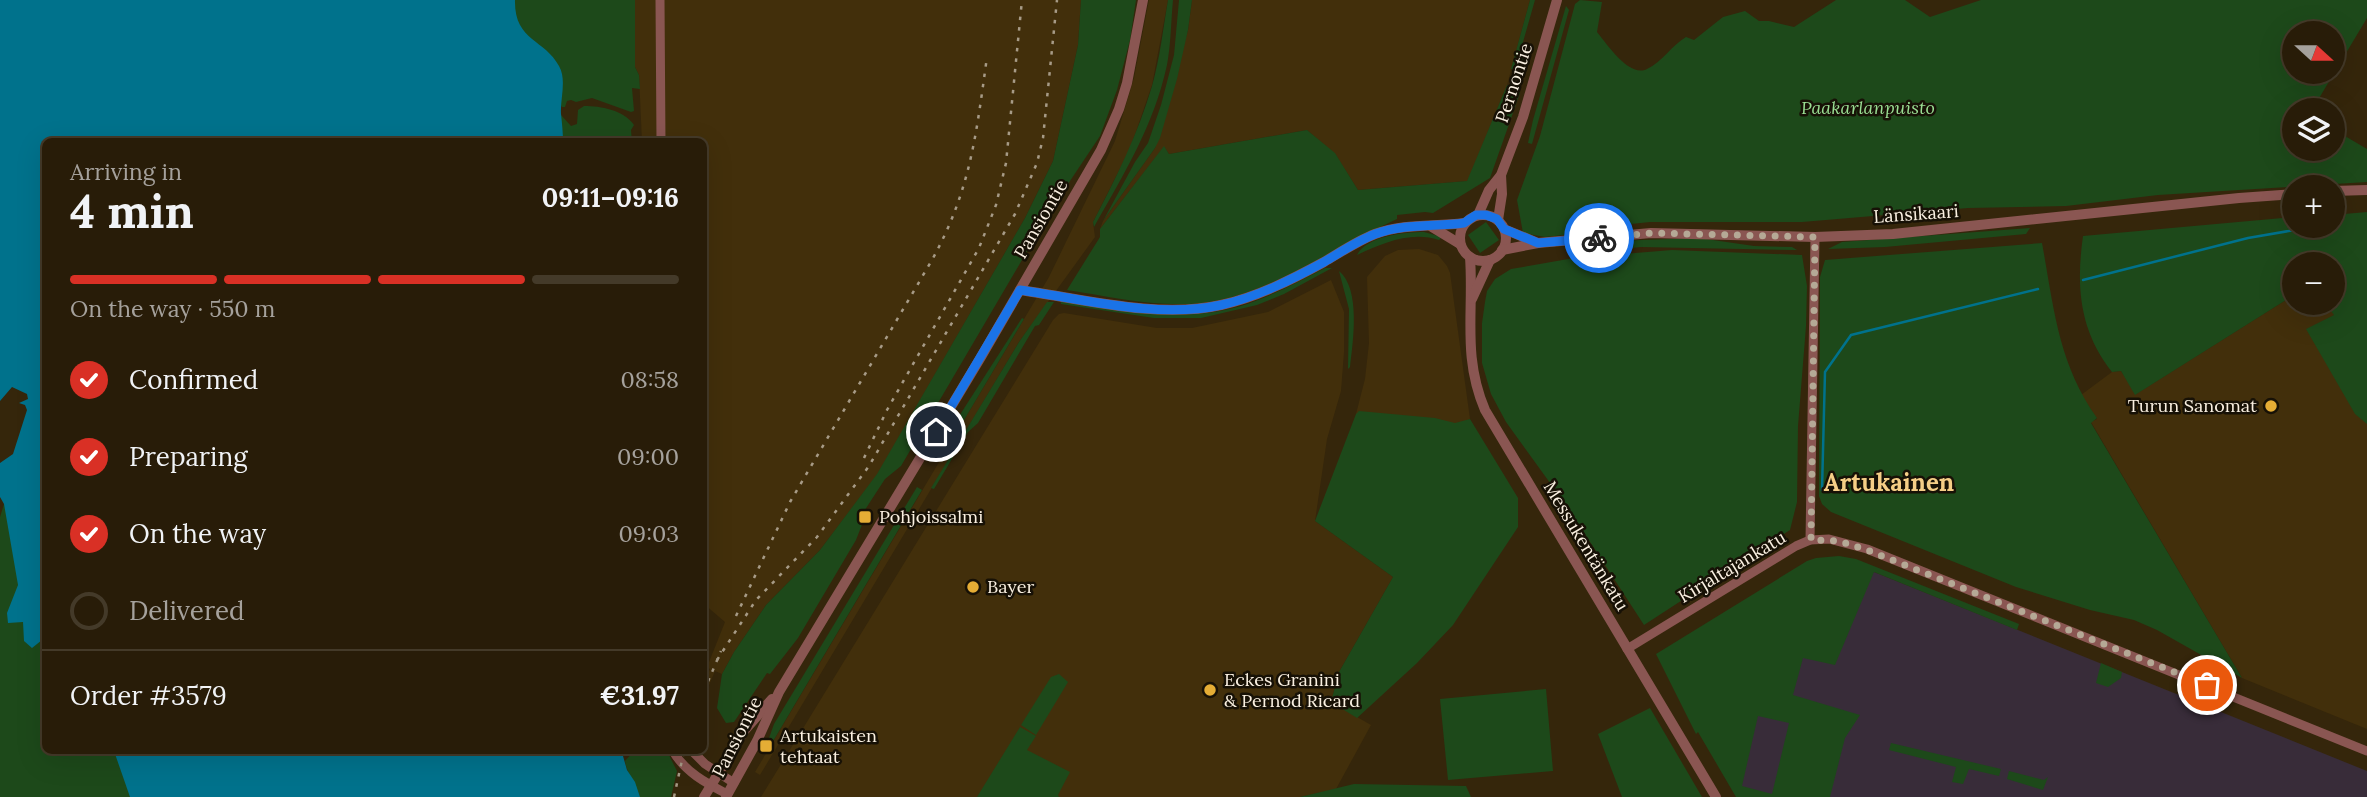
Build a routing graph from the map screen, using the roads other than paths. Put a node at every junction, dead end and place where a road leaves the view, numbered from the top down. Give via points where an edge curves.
1 (660, 0) edge
2 (1143, 0) edge
3 (1557, 0) edge
4 (661, 138) edge
5 (1501, 175) junction
6 (2367, 190) edge
7 (2345, 191) edge
8 (2282, 195) edge
9 (1478, 215) junction
10 (1464, 223) junction
11 (1501, 225) junction
12 (1432, 227) junction
13 (1815, 237) junction
14 (1538, 243) junction
15 (1460, 244) junction
16 (1503, 250) junction
17 (1470, 257) junction
18 (1490, 260) junction
19 (1020, 290) junction
20 (1472, 299) junction
21 (1811, 540) junction
22 (1627, 649) junction
23 (779, 692) junction
24 (2367, 751) edge
25 (675, 754) edge
26 (696, 754) edge
27 (718, 772) junction
28 (734, 783) junction
29 (710, 785) junction
30 (727, 796) edge
31 (704, 797) edge
32 (1716, 797) edge

1 - 4 street
2 - 19 street, Pansiontie via 1131,64 1110,132
3 - 5 street, Pernontie
5 - 9 street, Pernontie
5 - 11 street, Pernontie
6 - 7 street
8 - 13 street, Länsikaari via 1955,229
9 - 10 street
9 - 11 street via 1488,215
10 - 12 street
10 - 15 street
11 - 14 street, Länsikaari
11 - 16 street via 1506,238
12 - 15 street
12 - 19 street via 1409,226 1375,234 1270,289 1212,307 1157,309
13 - 14 street, Länsikaari via 1651,233
13 - 21 street
14 - 16 street, Länsikaari
15 - 17 street
16 - 18 street
17 - 18 street
17 - 20 street, Messukentänkatu
18 - 20 street, Messukentänkatu
19 - 23 street, Pansiontie
20 - 22 street, Messukentänkatu via 1471,362 1485,410
21 - 22 street, Kirjaltajankatu
21 - 24 street, Kirjaltajankatu via 1839,541 1867,550
22 - 32 street, Messukentänkatu
23 - 27 street, Pansiontie via 744,731
23 - 28 street, Pansiontie
25 - 29 street
26 - 27 street
27 - 28 street
27 - 29 street, Pansiontie
28 - 30 street, Pansiontie
29 - 30 street
29 - 31 street, Pansiontie

